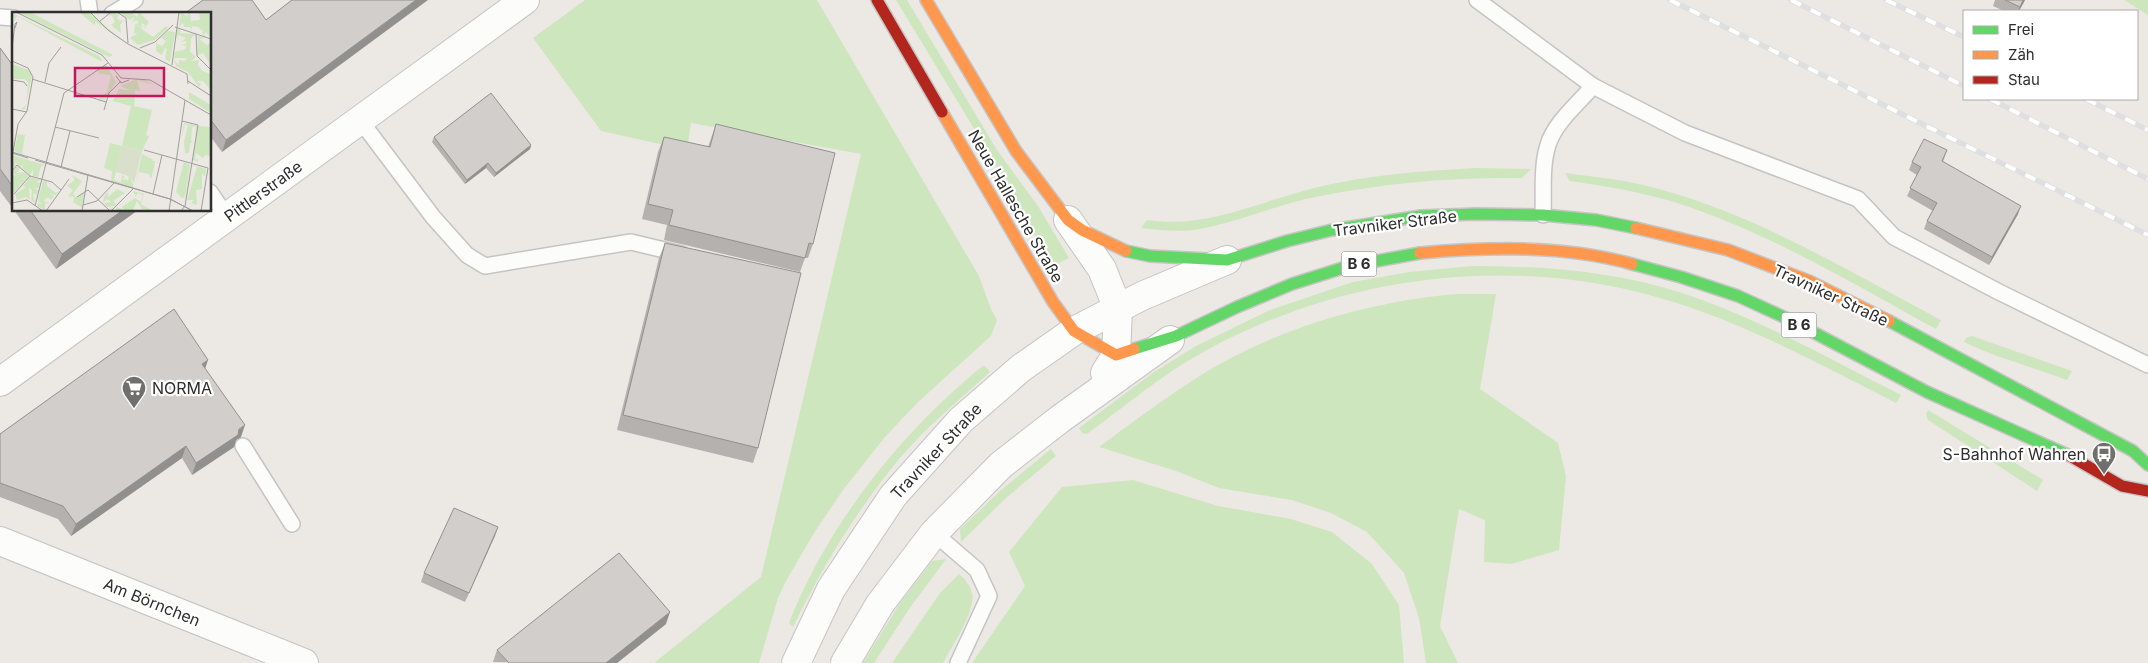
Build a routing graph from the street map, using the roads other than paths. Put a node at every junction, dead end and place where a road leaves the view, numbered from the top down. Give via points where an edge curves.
1 (135, 0) edge
2 (525, 0) edge
3 (877, 0) edge
4 (926, 0) edge
5 (1477, 0) edge
6 (115, 12) edge
7 (1593, 86) junction
8 (360, 120) junction
9 (211, 193) edge
10 (1543, 215) junction
11 (227, 217) junction
12 (1068, 220) junction
13 (698, 257) edge
14 (1227, 260) junction
15 (1118, 309) junction
16 (1074, 331) junction
17 (1176, 336) junction
18 (1116, 355) junction
19 (2148, 365) edge
20 (0, 382) edge
21 (1092, 396) junction
22 (243, 446) edge
23 (2148, 465) edge
24 (2148, 491) edge
25 (292, 524) dead end
26 (934, 532) junction
27 (0, 541) edge
28 (304, 663) edge
29 (796, 663) edge
30 (845, 663) edge
31 (958, 663) edge

1 - 6 lane
2 - 8 street, Pittlerstraße
3 - 16 main road, Neue Hallesche Straße via 1053,302
4 - 12 main road, Neue Hallesche Straße / B 6 via 1016,151
5 - 7 lane
7 - 10 lane via 1558,125 1548,144
7 - 19 lane via 1685,133 1858,198 1894,237
8 - 11 street, Pittlerstraße
8 - 13 lane via 433,217 467,255 485,266 631,242
9 - 11 lane
10 - 14 main road, Travniker Straße / B 6 via 1420,216 1332,230
10 - 23 main road, Travniker Straße / B 6 via 1596,220 1654,231 1728,250 1809,281 2133,451
11 - 20 street, Pittlerstraße
12 - 14 main road, B 6 via 1122,250 1150,256
12 - 15 street via 1102,269
14 - 15 street, Travniker Straße
15 - 16 street, Travniker Straße
15 - 18 street
16 - 18 main road, Neue Hallesche Straße
16 - 29 street, Travniker Straße via 1021,368 961,420 893,496 831,589
17 - 18 main road, B 6
17 - 21 street, Travniker Straße
17 - 24 main road, Travniker Straße / B 6 via 1292,284 1349,266 1404,255 1469,249 1554,251 1622,261 1738,296 1927,392 2068,455 2122,486
18 - 21 street
21 - 26 street, Travniker Straße via 1001,465
22 - 25 lane
26 - 30 street, Travniker Straße via 880,604
26 - 31 lane via 977,570 990,596
27 - 28 street, Am Börnchen

